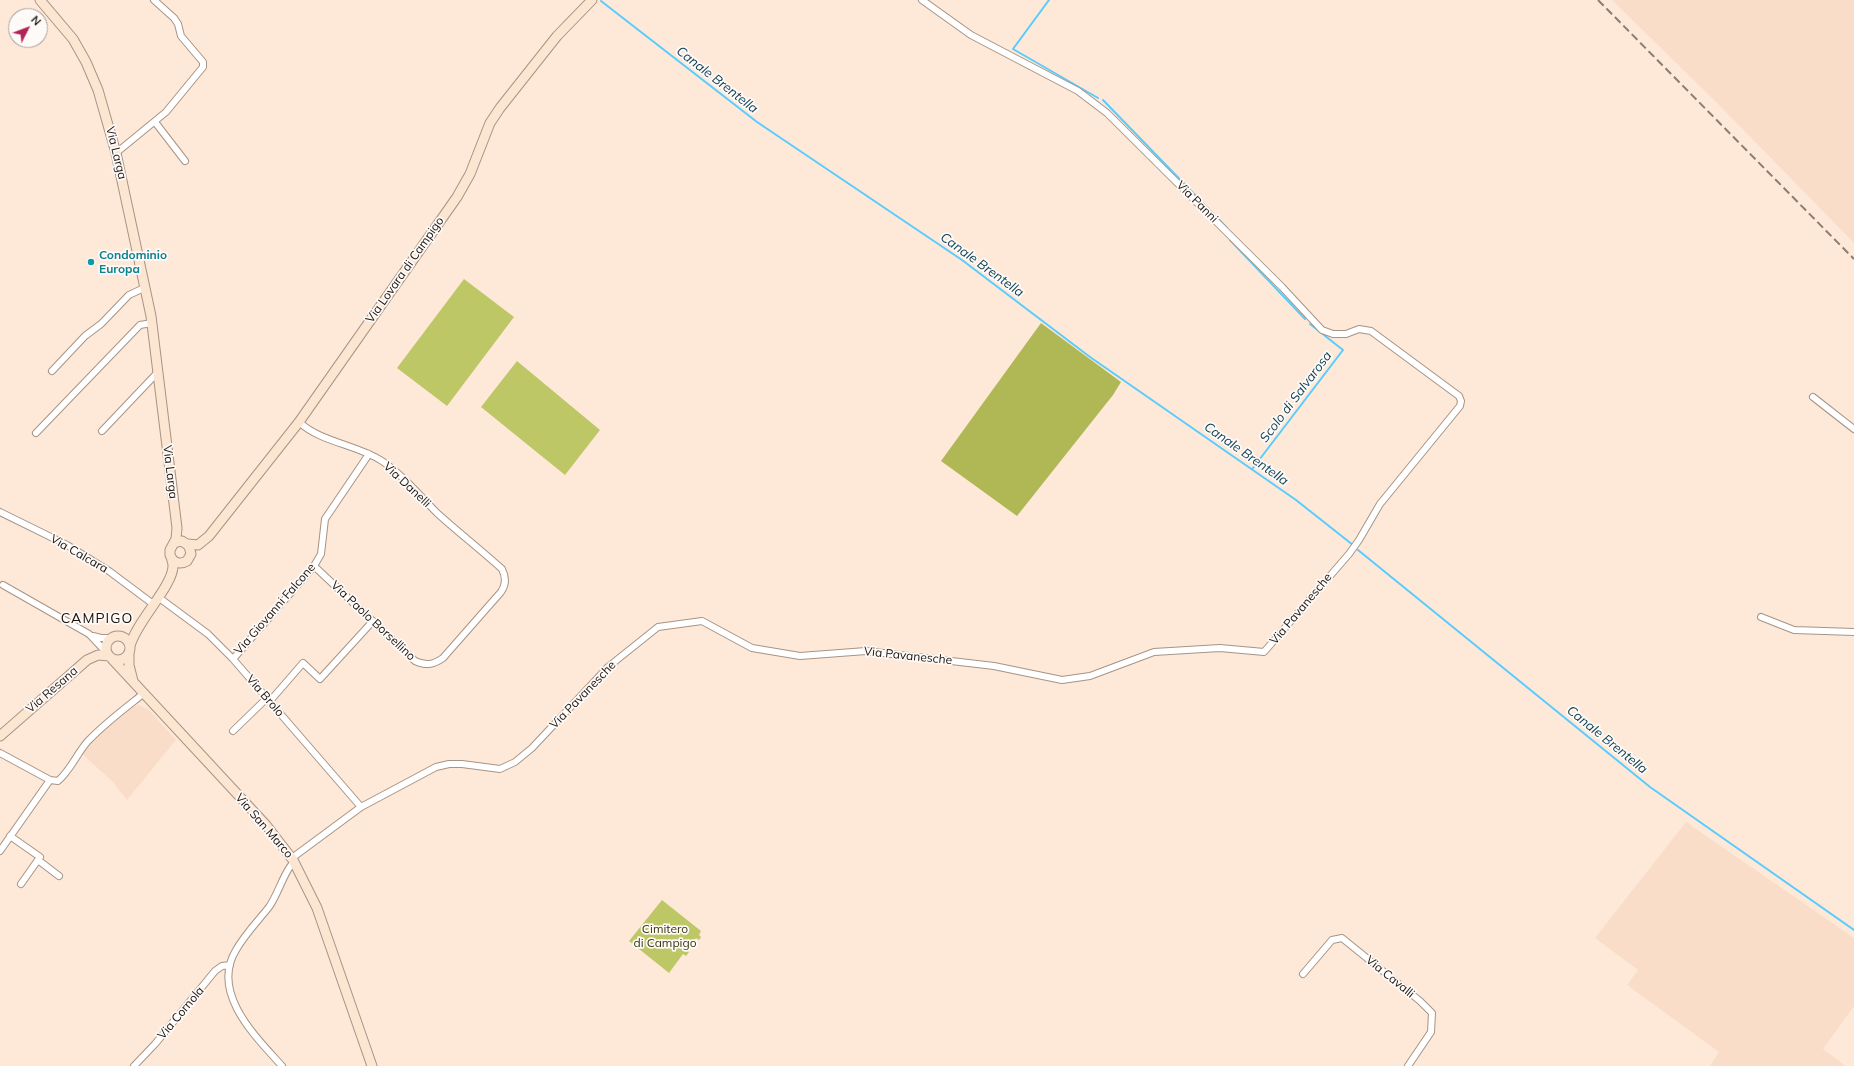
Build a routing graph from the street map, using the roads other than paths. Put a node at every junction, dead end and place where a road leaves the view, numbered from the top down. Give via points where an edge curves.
1 (40, 0) edge
2 (154, 0) edge
3 (592, 0) edge
4 (922, 0) edge
5 (155, 122) junction
6 (116, 153) junction
7 (185, 161) dead end
8 (146, 286) junction
9 (152, 323) junction
10 (52, 371) dead end
11 (158, 372) junction
12 (1813, 397) dead end
13 (1461, 400) joint
14 (299, 422) junction
15 (1854, 429) edge
16 (102, 431) dead end
17 (36, 433) dead end
18 (369, 454) junction
19 (0, 512) edge
20 (176, 524) junction
21 (209, 536) junction
22 (174, 543) junction
23 (186, 543) junction
24 (171, 557) junction
25 (189, 560) junction
26 (314, 566) junction
27 (502, 569) joint
28 (3, 585) dead end
29 (157, 598) junction
30 (1761, 617) dead end
31 (142, 619) junction
32 (373, 622) junction
33 (1854, 632) edge
34 (90, 635) junction
35 (109, 647) junction
36 (129, 650) junction
37 (233, 658) junction
38 (134, 682) junction
39 (143, 694) junction
40 (268, 699) junction
41 (233, 731) dead end
42 (0, 736) edge
43 (0, 754) edge
44 (50, 780) junction
45 (361, 807) junction
46 (10, 836) junction
47 (0, 851) edge
48 (38, 860) junction
49 (293, 860) junction
50 (59, 876) dead end
51 (21, 884) dead end
52 (230, 965) junction
53 (1303, 974) dead end
54 (134, 1066) edge
55 (282, 1066) edge
56 (372, 1066) edge
57 (1408, 1066) edge

1 - 6 street, Via Larga via 72,39 86,62 101,99
2 - 5 street via 174,18 181,36 203,62 203,67 182,95
3 - 14 street, Via Lovara di Campigo via 557,36 500,108 490,123 470,174 457,197
4 - 13 street, Via Panni via 971,35 1078,91 1107,113 1322,330 1333,334 1346,334 1359,329 1371,331
5 - 6 street
5 - 7 street
6 - 8 street, Via Larga
8 - 9 street, Via Larga
8 - 10 street via 128,295
9 - 11 street, Via Larga
9 - 17 street via 140,325
11 - 16 street
11 - 20 street, Via Larga
12 - 15 street
13 - 45 street, Via Pavanesche via 1460,406 1380,504 1349,554 1264,652 1220,648 1154,652 1090,676 1062,680 994,666 866,651 800,656 760,650 702,621 658,627 608,667 532,748 515,762 500,769 462,764 436,767
14 - 18 street, Via Danelli via 314,433
14 - 21 street, Via Lovara di Campigo
18 - 26 street, Via Giovanni Falcone via 325,519 321,554
18 - 27 street, Via Danelli via 394,470 441,516
19 - 29 street, Via Calcara via 67,545
20 - 22 street, Via Larga
20 - 23 street, Via Larga
21 - 23 street, Via Lovara di Campigo via 198,545
21 - 25 street, Via Lovara di Campigo
22 - 23 street
22 - 24 street via 170,550
23 - 25 street via 192,552
24 - 25 street via 176,562
24 - 29 street, Via Lovara di Campigo via 172,570
25 - 29 street, Via Lovara di Campigo
26 - 32 street, Via Paolo Borsellino
26 - 37 street, Via Giovanni Falcone
27 - 32 street, Via Paolo Borsellino via 504,589 435,664 415,661
28 - 34 street
29 - 31 street, Via Lovara di Campigo
29 - 37 street, Via Brolo via 208,634
30 - 33 street via 1794,630
31 - 35 street, Via Lovara di Campigo
31 - 36 street, Via Lovara di Campigo
32 - 40 street via 320,678 304,663
34 - 35 street
34 - 35 street via 101,638
35 - 36 street via 126,639
35 - 36 street, Via Resana via 120,660
35 - 38 street, Via San Marco
35 - 42 street, Via Resana via 91,657
36 - 38 street, Via San Marco
37 - 40 street, Via Brolo
38 - 39 street, Via San Marco
39 - 44 street via 88,741 64,776 58,780
39 - 49 street, Via San Marco via 261,820
40 - 41 street
40 - 45 street, Via Brolo
43 - 44 street
44 - 46 street
45 - 49 street, Via Pavanesche
46 - 47 street
46 - 48 street via 40,857
48 - 50 street
48 - 51 street
49 - 52 street, Via Pavanesche via 271,904 235,950
49 - 56 street, Via San Marco via 317,908
52 - 54 street, Via Cornola via 222,966 215,971
52 - 55 street via 230,989 236,1007 251,1031
53 - 57 street, Via Cavalli via 1332,940 1342,938 1420,1001 1432,1013 1431,1032

